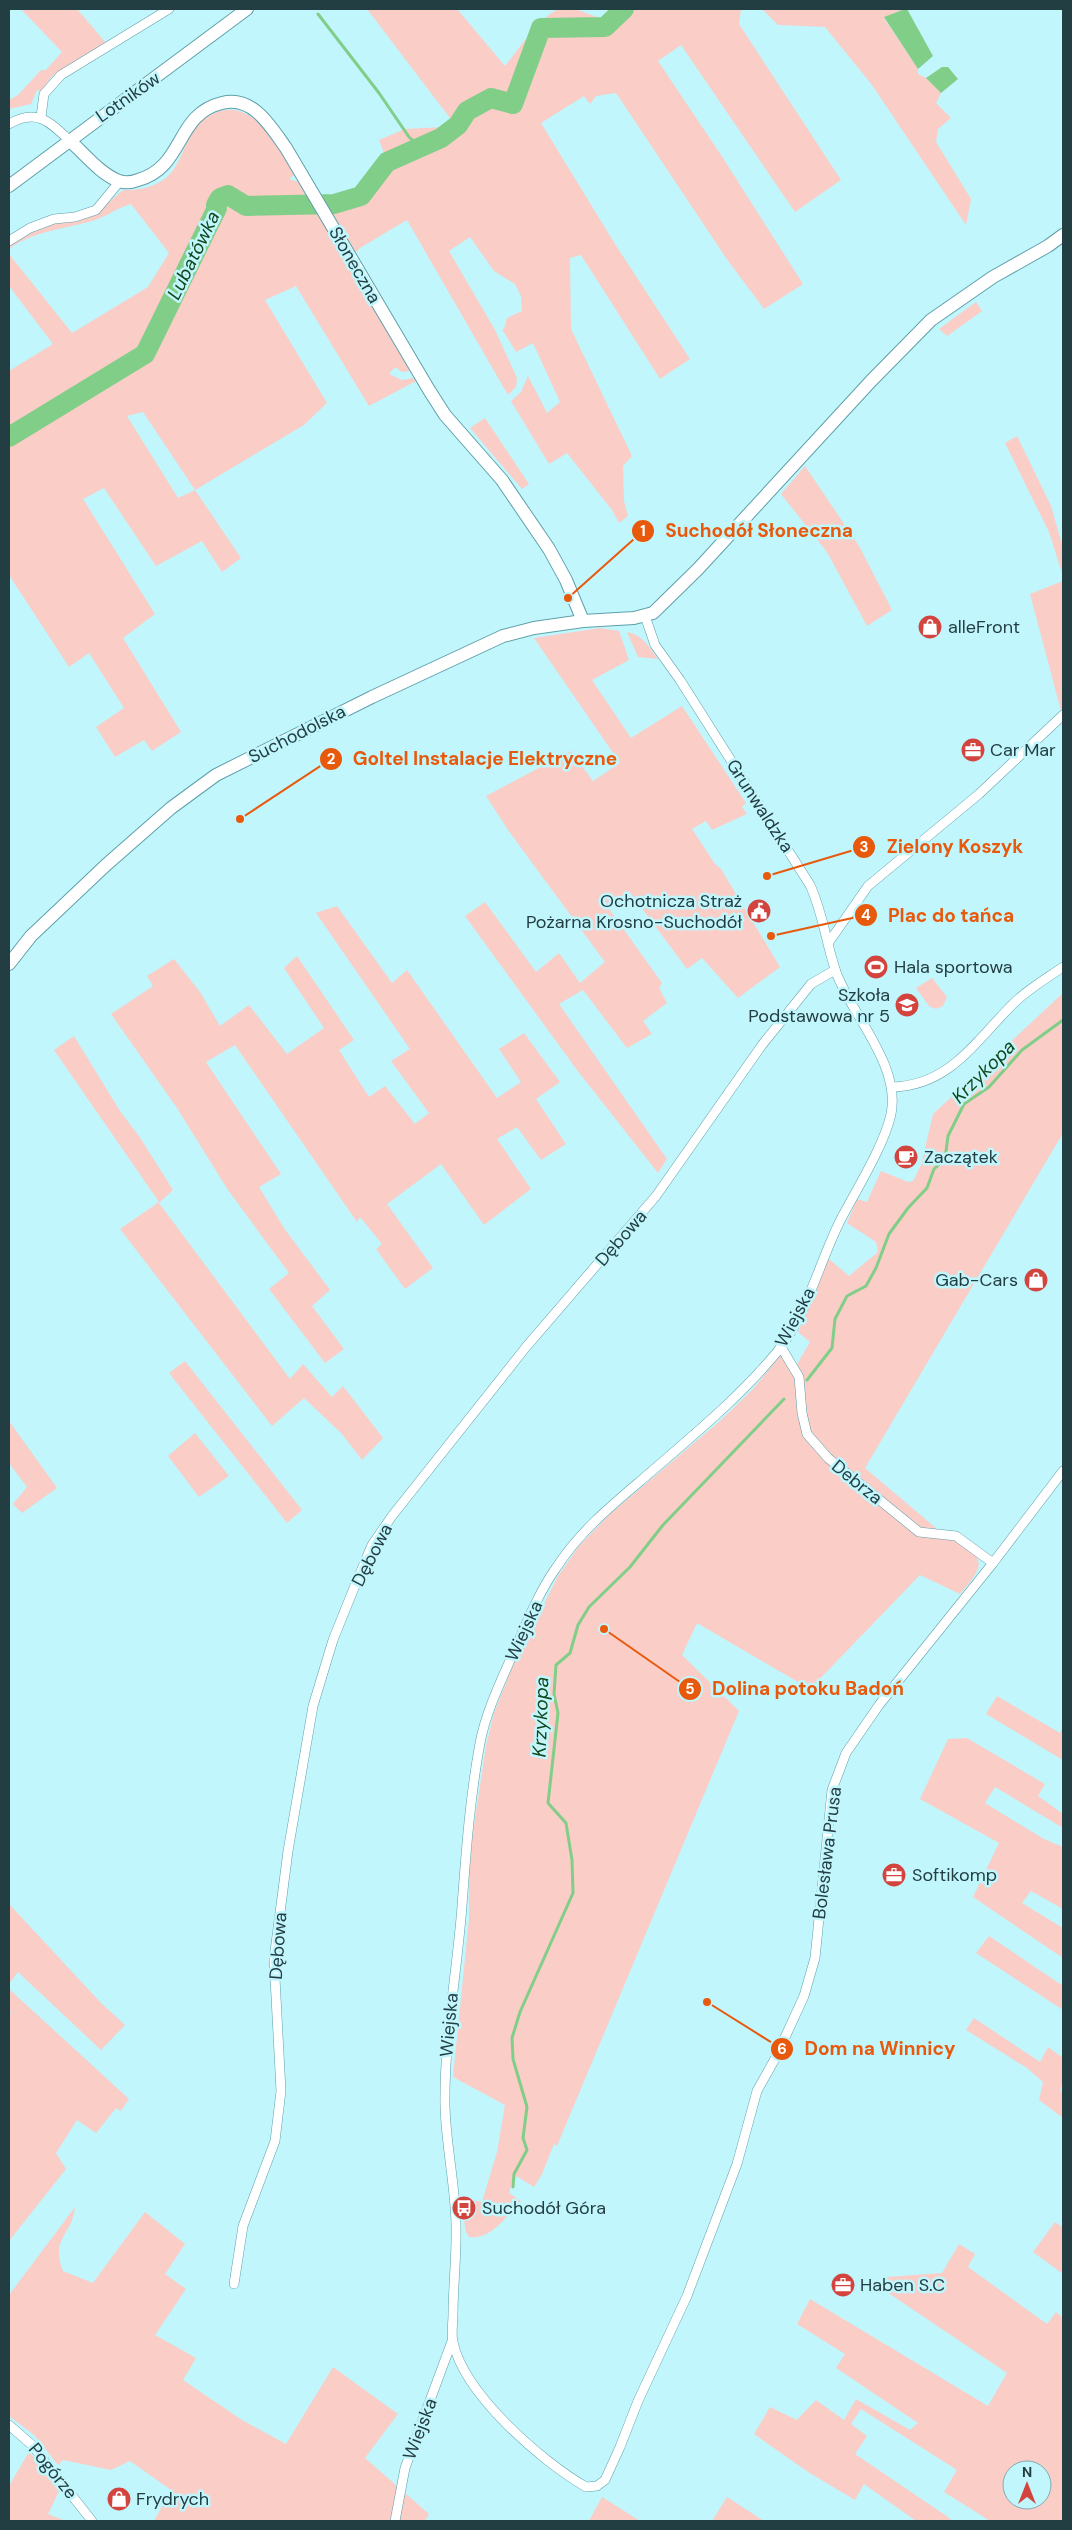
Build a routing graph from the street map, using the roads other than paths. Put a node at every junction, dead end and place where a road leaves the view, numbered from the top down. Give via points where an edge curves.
1 (169, 9) edge
2 (247, 9) edge
3 (41, 116) junction
4 (9, 124) edge
5 (69, 140) junction
6 (120, 181) junction
7 (9, 186) edge
8 (1063, 235) edge
9 (9, 241) edge
10 (645, 616) junction
11 (583, 620) junction
12 (1063, 715) edge
13 (829, 942) junction
14 (9, 964) edge
15 (1063, 967) edge
16 (835, 970) junction
17 (893, 1087) junction
18 (781, 1347) junction
19 (1063, 1471) edge
20 (993, 1563) junction
21 (234, 2284) dead end
22 (452, 2342) junction
23 (9, 2425) edge
24 (395, 2520) edge
25 (92, 2521) edge

1 - 3 street via 61,74 44,94
2 - 5 street, Lotników
3 - 4 street
3 - 5 street
5 - 6 street via 101,169
5 - 7 street, Lotników
6 - 9 street via 96,210 54,219
6 - 11 street, Słoneczna via 132,182 150,177 169,161 188,127 208,106 236,102 249,106 267,121 311,188 387,321 446,415 502,480 540,535 566,580
8 - 10 street via 993,277 932,320 871,381 698,569 653,613
10 - 11 street, Suchodolska
10 - 13 street, Grunwaldzka via 655,645 810,885 820,906
11 - 14 street, Suchodolska via 534,628 492,641 372,696 216,775 168,810 106,865 31,936
12 - 13 street via 979,794 868,886
13 - 16 street, Grunwaldzka
15 - 17 street via 1015,1001 975,1045 936,1077 920,1084
16 - 17 street, Grunwaldzka via 878,1051
16 - 21 street, Dębowa via 805,991 762,1045 656,1196 526,1347 372,1545 333,1640 312,1706 274,1959 282,2091 280,2112 275,2141 244,2226
17 - 18 street, Wiejska via 891,1114 882,1139 835,1231 795,1324
18 - 20 street, Debrza via 799,1377 807,1434 828,1458 919,1532 956,1536
18 - 22 street, Wiejska via 756,1376 588,1526 554,1570 527,1622 480,1738 446,2053 445,2109 456,2218
19 - 20 street, Bolesława Prusa
20 - 22 street, Bolesława Prusa via 878,1705 846,1753 832,1790 815,1958 804,1996 757,2091 737,2164 687,2296 605,2480 596,2486 586,2487 575,2481 508,2425 468,2380
22 - 24 street, Wiejska via 405,2468
23 - 25 street, Pogórze via 32,2445

